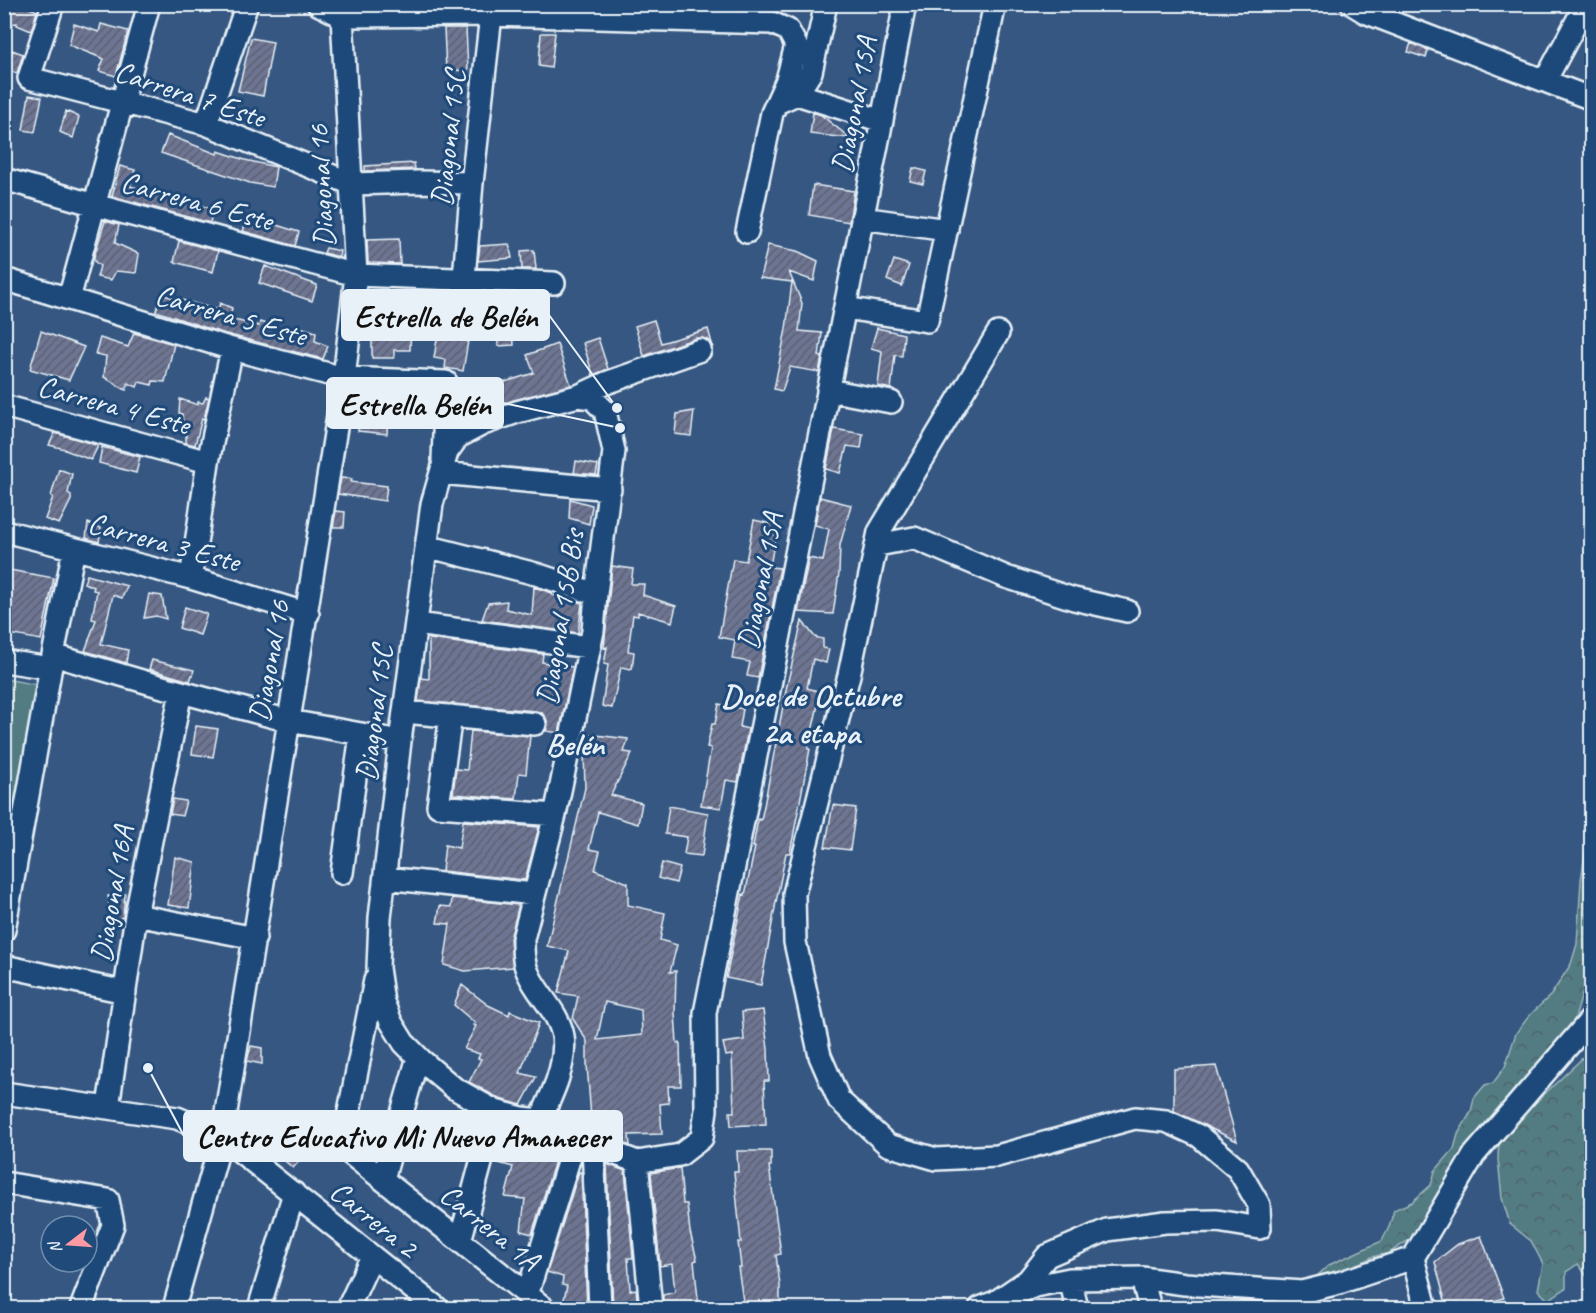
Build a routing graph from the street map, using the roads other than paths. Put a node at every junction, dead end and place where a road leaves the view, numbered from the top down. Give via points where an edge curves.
1 (53, 4) edge
2 (149, 4) edge
3 (247, 4) edge
4 (318, 4) edge
5 (826, 4) edge
6 (905, 4) edge
7 (995, 4) edge
8 (1586, 4) edge
9 (1357, 6) edge
10 (493, 10) edge
11 (342, 16) junction
12 (1545, 81) junction
13 (797, 94) junction
14 (1592, 99) edge
15 (124, 102) junction
16 (777, 103) junction
17 (882, 121) junction
18 (206, 124) junction
19 (4, 178) edge
20 (472, 183) junction
21 (352, 184) junction
22 (95, 205) junction
23 (862, 218) junction
24 (947, 230) junction
25 (747, 232) dead end
26 (356, 275) junction
27 (464, 278) junction
28 (4, 279) edge
29 (554, 283) dead end
30 (69, 299) junction
31 (845, 308) junction
32 (998, 333) dead end
33 (232, 349) junction
34 (700, 350) dead end
35 (344, 378) junction
36 (446, 382) joint
37 (828, 390) junction
38 (585, 397) junction
39 (891, 402) dead end
40 (4, 406) edge
41 (208, 462) junction
42 (442, 471) junction
43 (610, 489) junction
44 (4, 531) edge
45 (878, 545) junction
46 (426, 546) junction
47 (74, 549) junction
48 (190, 578) junction
49 (596, 594) junction
50 (1127, 611) dead end
51 (308, 614) junction
52 (416, 624) junction
53 (589, 647) junction
54 (4, 662) edge
55 (52, 662) junction
56 (181, 692) junction
57 (404, 712) junction
58 (452, 716) junction
59 (289, 721) junction
60 (535, 724) dead end
61 (361, 734) junction
62 (400, 741) junction
63 (555, 815) junction
64 (342, 873) dead end
65 (385, 878) junction
66 (534, 894) junction
67 (136, 915) junction
68 (4, 930) edge
69 (255, 938) junction
70 (4, 966) edge
71 (378, 968) junction
72 (125, 992) junction
73 (1592, 1018) edge
74 (419, 1058) junction
75 (4, 1093) edge
76 (108, 1107) junction
77 (495, 1111) junction
78 (540, 1120) junction
79 (222, 1137) junction
80 (584, 1141) junction
81 (342, 1147) joint
82 (638, 1162) junction
83 (383, 1179) junction
84 (4, 1183) edge
85 (294, 1193) junction
86 (460, 1241) junction
87 (372, 1256) junction
88 (1413, 1258) junction
89 (1142, 1278) junction
90 (1070, 1279) junction
91 (527, 1295) junction
92 (1250, 1299) edge
93 (992, 1306) edge
94 (81, 1308) edge
95 (174, 1308) edge
96 (259, 1308) edge
97 (348, 1308) edge
98 (437, 1308) edge
99 (544, 1308) edge
100 (600, 1308) edge
101 (651, 1308) edge
102 (1077, 1308) edge
103 (1150, 1308) edge
104 (1426, 1308) edge

1 - 15 street, Carrera 7 Este via 29,78
2 - 15 street
3 - 18 street
4 - 11 street
5 - 13 street via 811,72
6 - 17 street, Diagonal 15A
7 - 24 street
8 - 12 street
9 - 12 street
10 - 11 street
10 - 16 street via 772,23 788,30 796,45
10 - 20 street, Diagonal 15C
11 - 21 street, Diagonal 16
12 - 14 street
13 - 16 street
13 - 17 street
15 - 18 street, Carrera 7 Este
15 - 22 street
16 - 25 street
17 - 23 street, Diagonal 15A
18 - 21 street, Carrera 7 Este
19 - 22 street, Carrera 6 Este
20 - 21 street, Carrera 7 Este
20 - 27 street, Diagonal 15C
21 - 26 street, Diagonal 16
22 - 26 street, Carrera 6 Este
22 - 30 street
23 - 24 street
23 - 31 street, Diagonal 15A
24 - 31 street via 927,321
26 - 27 street, Carrera 6 Este
26 - 35 street, Diagonal 16
27 - 29 street, Carrera 6 Este
28 - 30 street, Carrera 5 Este
30 - 33 street, Carrera 5 Este
31 - 37 street, Diagonal 15A
32 - 45 street via 879,532
33 - 35 street, Carrera 5 Este
33 - 41 street
34 - 38 street via 606,383
35 - 36 street, Carrera 5 Este
35 - 51 street, Diagonal 16
36 - 42 street, Diagonal 15C
37 - 39 street
37 - 82 street, Diagonal 15A via 705,1013 706,1110 702,1138 680,1155
38 - 42 street, Diagonal 15C via 483,424 458,437 447,452
38 - 43 street, Diagonal 15B Bis via 605,411 610,428 614,451
40 - 41 street, Carrera 4 Este
41 - 48 street
42 - 43 street
42 - 46 street, Diagonal 15C
43 - 49 street, Diagonal 15B Bis
44 - 47 street, Carrera 3 Este
45 - 50 street via 914,538 1006,577
45 - 93 street via 794,894 795,942 820,1056 839,1100 888,1145 936,1159 997,1156 1136,1118 1166,1121 1199,1136 1238,1169 1258,1205 1260,1228 1217,1221 1165,1222 1107,1230 1047,1256 1028,1281
46 - 49 street
46 - 52 street, Diagonal 15C
47 - 48 street, Carrera 3 Este
47 - 55 street
48 - 51 street, Carrera 3 Este
49 - 53 street, Diagonal 15B Bis
51 - 59 street, Diagonal 16
52 - 53 street
52 - 57 street, Diagonal 15C
53 - 63 street, Diagonal 15B Bis
54 - 55 street
55 - 56 street
55 - 68 street
56 - 59 street
56 - 67 street, Diagonal 16A
57 - 58 street
57 - 62 street, Diagonal 15C
58 - 60 street
58 - 63 street via 438,806
59 - 61 street
59 - 69 street, Diagonal 16
61 - 62 street
61 - 64 street
62 - 65 street, Diagonal 15C
63 - 66 street, Diagonal 15B Bis
65 - 66 street
65 - 71 street, Diagonal 15C
66 - 78 street, Diagonal 15B Bis via 523,939 524,957 528,974 563,1035 560,1070
67 - 69 street
67 - 72 street, Diagonal 16A
69 - 79 street, Diagonal 16
70 - 72 street
71 - 74 street, Diagonal 15C via 383,1002 391,1022
71 - 81 street, Diagonal 15C
72 - 76 street, Diagonal 16A
73 - 88 street via 1474,1155
74 - 77 street, Diagonal 15C via 454,1088
74 - 83 street
75 - 76 street, Carrera 2
76 - 79 street, Carrera 2 via 177,1118
77 - 78 street, Diagonal 15C
77 - 86 street
78 - 80 street, Diagonal 15C
79 - 85 street, Carrera 2
79 - 95 street, Diagonal 16
80 - 82 street, Diagonal 15C
80 - 91 street
80 - 100 street
81 - 83 street, Carrera 1A
82 - 101 street
83 - 86 street, Carrera 1A
84 - 94 street via 108,1200 113,1225
85 - 87 street, Carrera 2
85 - 96 street
86 - 91 street, Carrera 1A
87 - 97 street
87 - 98 street, Carrera 2
88 - 92 street via 1339,1283
88 - 104 street
89 - 90 street
89 - 92 street
89 - 103 street
90 - 93 street via 1035,1286
90 - 102 street
91 - 99 street, Carrera 1A

